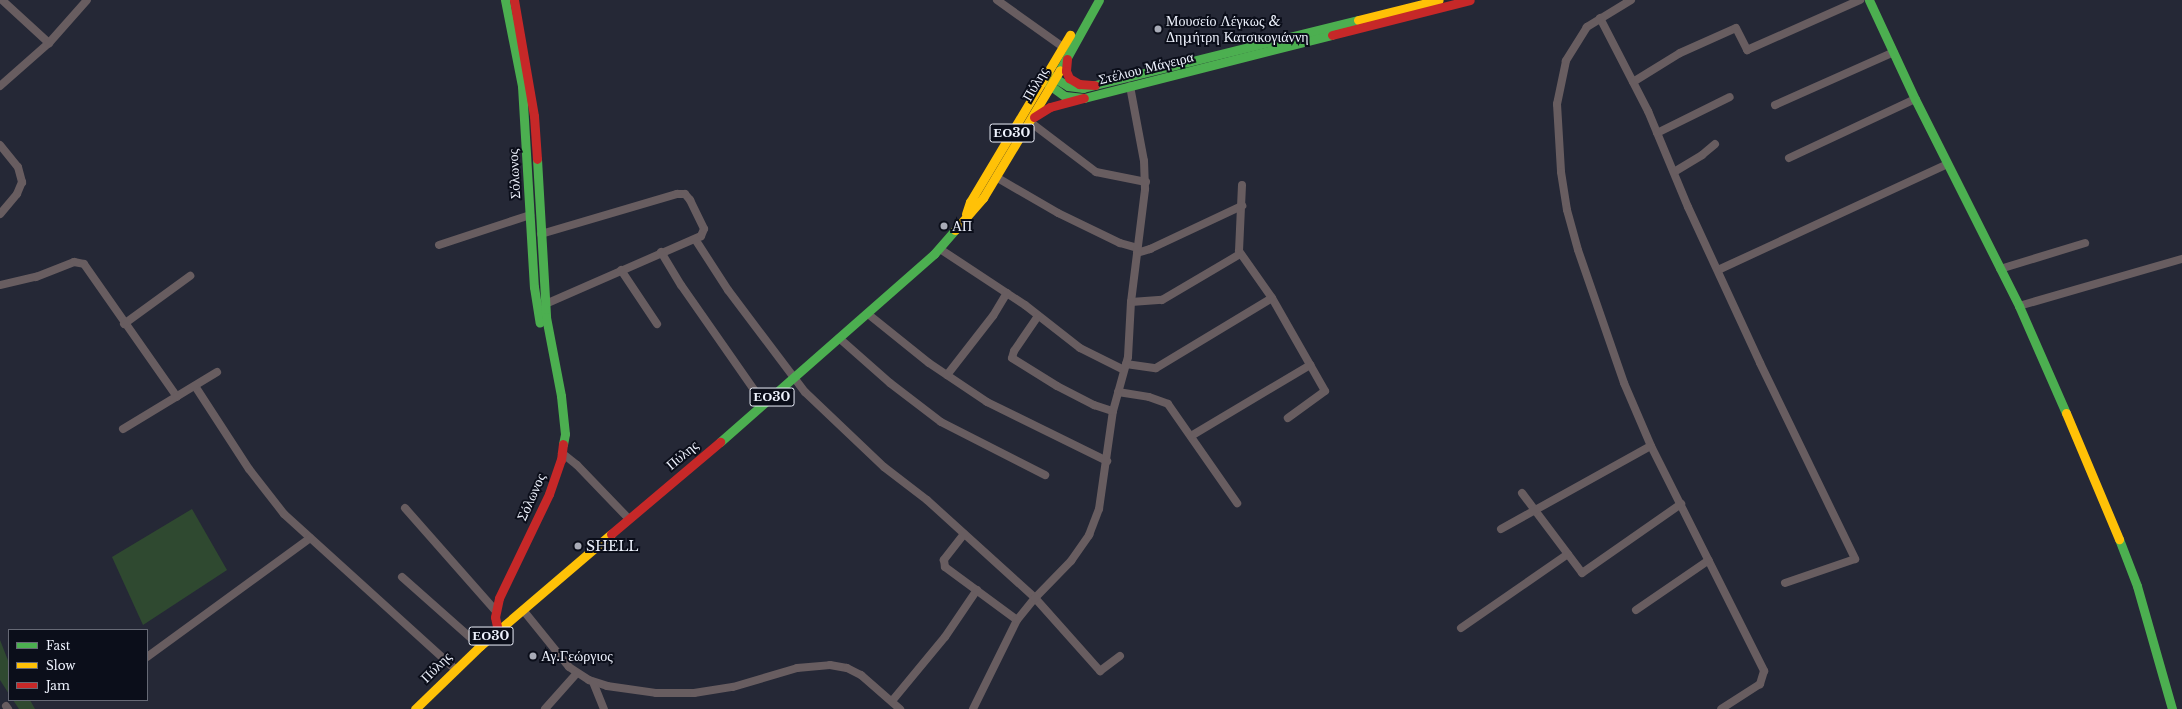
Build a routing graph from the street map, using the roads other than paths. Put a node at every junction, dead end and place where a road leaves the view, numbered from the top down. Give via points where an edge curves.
1 (2, 0) edge
2 (87, 0) edge
3 (505, 0) edge
4 (514, 0) edge
5 (997, 0) edge
6 (1090, 0) edge
7 (1099, 0) edge
8 (1439, 0) edge
9 (1470, 0) edge
10 (1631, 0) edge
11 (1860, 0) edge
12 (1869, 0) edge
13 (1600, 18) junction
14 (49, 43) junction
15 (1063, 47) junction
16 (1894, 52) junction
17 (1068, 56) junction
18 (1049, 80) junction
19 (1633, 82) junction
20 (1096, 85) junction
21 (0, 86) edge
22 (1130, 86) junction
23 (1084, 98) junction
24 (1730, 98) dead end
25 (1915, 99) junction
26 (1775, 105) dead end
27 (1031, 120) junction
28 (1657, 133) junction
29 (1715, 144) dead end
30 (0, 145) edge
31 (1788, 158) dead end
32 (1947, 164) junction
33 (1674, 172) junction
34 (996, 177) junction
35 (1146, 182) junction
36 (1242, 185) dead end
37 (1242, 206) junction
38 (0, 214) edge
39 (530, 214) junction
40 (965, 219) junction
41 (540, 234) junction
42 (695, 238) junction
43 (2085, 243) dead end
44 (439, 245) dead end
45 (672, 247) junction
46 (940, 249) junction
47 (1137, 250) junction
48 (661, 252) junction
49 (1240, 254) junction
50 (2182, 259) edge
51 (668, 263) junction
52 (2000, 269) junction
53 (621, 270) junction
54 (1718, 270) junction
55 (190, 276) dead end
56 (0, 285) edge
57 (1007, 293) junction
58 (1272, 298) junction
59 (1131, 302) junction
60 (545, 304) junction
61 (2019, 306) junction
62 (868, 314) junction
63 (1038, 316) junction
64 (124, 324) junction
65 (657, 324) dead end
66 (839, 338) junction
67 (550, 345) junction
68 (1310, 365) junction
69 (1125, 367) junction
70 (217, 372) dead end
71 (947, 375) junction
72 (793, 378) junction
73 (195, 386) junction
74 (1118, 392) junction
75 (177, 397) junction
76 (764, 404) junction
77 (1114, 411) junction
78 (1288, 418) dead end
79 (123, 429) dead end
80 (1191, 436) junction
81 (1651, 446) junction
82 (562, 453) junction
83 (1107, 461) junction
84 (1045, 475) dead end
85 (1522, 493) dead end
86 (1237, 503) dead end
87 (1681, 504) junction
88 (405, 508) dead end
89 (1535, 511) junction
90 (629, 519) junction
91 (1502, 529) dead end
92 (964, 534) junction
93 (310, 538) junction
94 (1568, 554) junction
95 (1709, 560) junction
96 (402, 577) dead end
97 (1785, 583) dead end
98 (977, 590) junction
99 (1035, 598) junction
100 (495, 610) junction
101 (523, 610) junction
102 (1636, 610) dead end
103 (1017, 620) junction
104 (1461, 628) dead end
105 (498, 630) junction
106 (480, 646) junction
107 (148, 656) edge
108 (1120, 656) dead end
109 (454, 668) junction
110 (577, 673) junction
111 (593, 682) junction
112 (892, 701) junction
113 (414, 709) edge
114 (545, 709) edge
115 (604, 709) edge
116 (900, 709) edge
117 (973, 709) edge
118 (1721, 709) edge
119 (2172, 709) edge

1 - 14 street
2 - 14 street
3 - 39 main road, Σόλωνος via 522,86
4 - 41 main road, Σόλωνος via 534,116
5 - 15 street
6 - 15 main road, Πύλης / ΕΟ30
7 - 17 main road, Πύλης / ΕΟ30
8 - 20 main road, Στέλιου Μάγειρα
9 - 22 main road, Στέλιου Μάγειρα
10 - 13 street
11 - 19 street via 1747,50 1736,28 1680,53
12 - 16 main road
13 - 19 street via 1615,53
13 - 81 street via 1582,34 1569,54 1561,76 1557,123 1561,172 1567,210 1580,256 1616,362
14 - 21 street
15 - 18 main road, Πύλης / ΕΟ30
16 - 25 main road
16 - 26 street
17 - 18 main road, Πύλης / ΕΟ30
17 - 20 main road via 1066,71 1069,78 1079,84
18 - 20 main road, Στέλιου Μάγειρα via 1075,88
18 - 23 main road via 1065,96
18 - 27 main road, Πύλης / ΕΟ30
18 - 40 main road, Πύλης / ΕΟ30 via 970,202
19 - 28 street
22 - 23 main road, Στέλιου Μάγειρα
22 - 35 street
23 - 27 main road, Στέλιου Μάγειρα via 1050,107
24 - 28 street
25 - 31 street
25 - 32 main road
27 - 34 main road, Πύλης / ΕΟ30
27 - 35 street via 1096,172 1113,178
28 - 33 street
29 - 33 street via 1702,156
30 - 38 street via 18,167 22,182 17,194
32 - 52 main road
32 - 54 street
33 - 54 street
34 - 40 main road, Πύλης / ΕΟ30 via 978,206
34 - 47 street via 1058,213
35 - 47 street
36 - 37 street
37 - 47 street via 1150,250
37 - 49 street via 1238,244
39 - 44 street
39 - 67 main road, Σόλωνος via 534,287 541,329
40 - 46 main road, Πύλης / ΕΟ30
41 - 42 street via 677,194 685,194 703,226 704,232
41 - 60 main road, Σόλωνος
42 - 45 street
42 - 72 street via 728,290
43 - 52 street
45 - 48 street
45 - 51 street
46 - 57 street
46 - 62 main road, Πύλης / ΕΟ30
47 - 59 street
48 - 51 street
48 - 53 street
49 - 58 street
49 - 59 street via 1162,300
50 - 61 street
51 - 76 street
52 - 61 main road
53 - 60 street
53 - 65 street
54 - 97 street via 1855,559
55 - 64 street
56 - 64 street via 36,277 79,262 87,267
57 - 63 street
57 - 71 street via 993,316
58 - 68 street
58 - 69 street via 1167,364 1156,368
59 - 69 street
60 - 67 main road, Σόλωνος
61 - 119 main road via 2120,538 2137,586
62 - 66 main road, Πύλης / ΕΟ30
62 - 71 street
63 - 69 street via 1080,348
63 - 77 street via 1012,358 1057,386 1094,405
64 - 75 street
66 - 72 main road, Πύλης / ΕΟ30
66 - 84 street via 890,383 941,422
67 - 82 main road, Σόλωνος via 564,418
68 - 78 street via 1324,391
68 - 80 street
69 - 74 street
70 - 73 street
71 - 83 street via 1002,410
72 - 76 main road, Πύλης / ΕΟ30
72 - 92 street via 884,467 927,500
73 - 75 street
73 - 93 street via 270,499
74 - 77 street
74 - 80 street via 1162,400
75 - 79 street
76 - 90 main road, Πύλης / ΕΟ30
77 - 83 street
80 - 86 street
81 - 87 street
81 - 89 street
82 - 90 street
82 - 100 main road, Σόλωνος via 549,494
83 - 99 street via 1100,505 1089,535 1067,566
85 - 89 street
87 - 94 street via 1582,573
87 - 95 street
88 - 100 street
89 - 91 street
89 - 94 street
90 - 101 main road, Πύλης / ΕΟ30
92 - 98 street via 944,563 945,567
92 - 99 street
93 - 107 street
93 - 109 street
94 - 104 street
95 - 102 street
95 - 118 street via 1764,670 1760,684
96 - 106 street
98 - 103 street
98 - 112 street via 945,637
99 - 103 street
99 - 108 street via 1100,670
100 - 105 main road via 495,624
101 - 105 main road, Πύλης / ΕΟ30
101 - 110 street via 559,658
103 - 117 street
105 - 106 main road, Πύλης / ΕΟ30
106 - 109 main road, Πύλης / ΕΟ30
109 - 113 main road, Πύλης / ΕΟ30
110 - 111 street
110 - 114 street
111 - 112 street via 640,692 694,693 733,687 802,667 830,665 847,668 861,675
111 - 115 street
112 - 116 street

